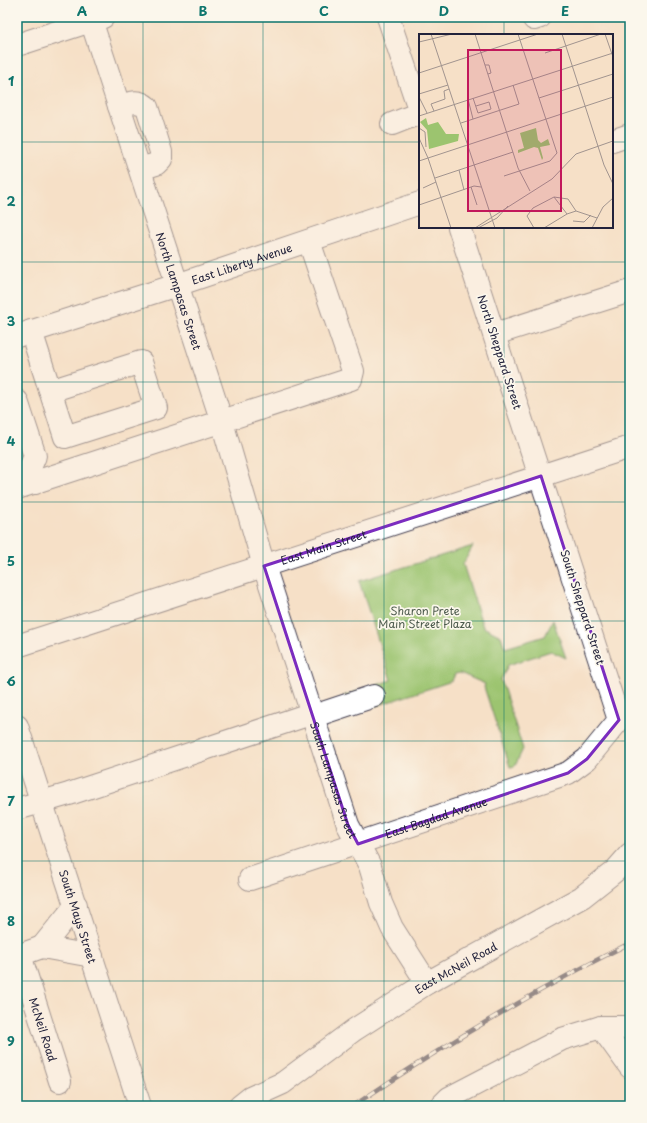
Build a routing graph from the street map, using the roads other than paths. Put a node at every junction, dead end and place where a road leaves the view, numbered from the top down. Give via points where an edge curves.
1 (388, 17) edge
2 (95, 18) edge
3 (17, 46) edge
4 (419, 109) edge
5 (419, 112) edge
6 (392, 124) dead end
7 (630, 135) edge
8 (613, 141) edge
9 (419, 203) edge
10 (459, 228) edge
11 (309, 241) junction
12 (177, 285) junction
13 (630, 290) edge
14 (24, 333) edge
15 (495, 334) junction
16 (50, 392) junction
17 (17, 401) edge
18 (222, 422) junction
19 (630, 447) edge
20 (541, 476) junction
21 (26, 486) edge
22 (264, 566) junction
23 (17, 646) edge
24 (374, 696) dead end
25 (314, 714) junction
26 (17, 726) edge
27 (608, 734) joint
28 (41, 801) junction
29 (17, 809) edge
30 (358, 844) junction
31 (630, 854) edge
32 (250, 879) dead end
33 (76, 905) junction
34 (42, 947) junction
35 (19, 955) edge
36 (94, 963) junction
37 (427, 983) junction
38 (601, 1027) junction
39 (630, 1027) edge
40 (630, 1067) edge
41 (60, 1081) dead end
42 (283, 1083) junction
43 (140, 1106) edge
44 (240, 1106) edge
45 (269, 1106) edge
46 (441, 1106) edge

1 - 4 street
2 - 3 street
2 - 12 street, North Lampasas Street via 119,106
5 - 6 street
7 - 8 street
9 - 11 street, East Liberty Avenue
10 - 15 street, North Sheppard Street
11 - 12 street, East Liberty Avenue
11 - 18 street via 353,376 351,379
12 - 14 street, East Liberty Avenue
12 - 18 street, North Lampasas Street
13 - 15 street
14 - 16 street
15 - 20 street, North Sheppard Street
16 - 16 street via 65,437 156,408 141,362
17 - 21 street via 35,456
18 - 21 street
18 - 22 street, North Lampasas Street
19 - 20 street, East Main Street
20 - 22 street, East Main Street
20 - 27 street, South Sheppard Street via 619,720
22 - 23 street, East Main Street
22 - 25 street, South Lampasas Street
24 - 25 street
25 - 28 street
25 - 30 street, South Lampasas Street via 348,825
26 - 28 street, South Mays Street
27 - 30 street, East Bagdad Avenue via 587,759 568,773
28 - 29 street
28 - 33 street, South Mays Street
30 - 32 street, East Bagdad Avenue
30 - 37 street, South Lampasas Street via 370,866 381,903 392,928
31 - 37 street, East McNeil Road via 615,872 582,897
33 - 34 street
33 - 36 street, South Mays Street
34 - 35 street
34 - 36 street
35 - 41 street, McNeil Road
36 - 43 street, South Mays Street
37 - 42 street, East McNeil Road via 354,1030
38 - 39 street
38 - 40 street
38 - 46 street via 562,1039 449,1098
42 - 44 street, East McNeil Road via 250,1098
42 - 45 street, East McNeil Road

